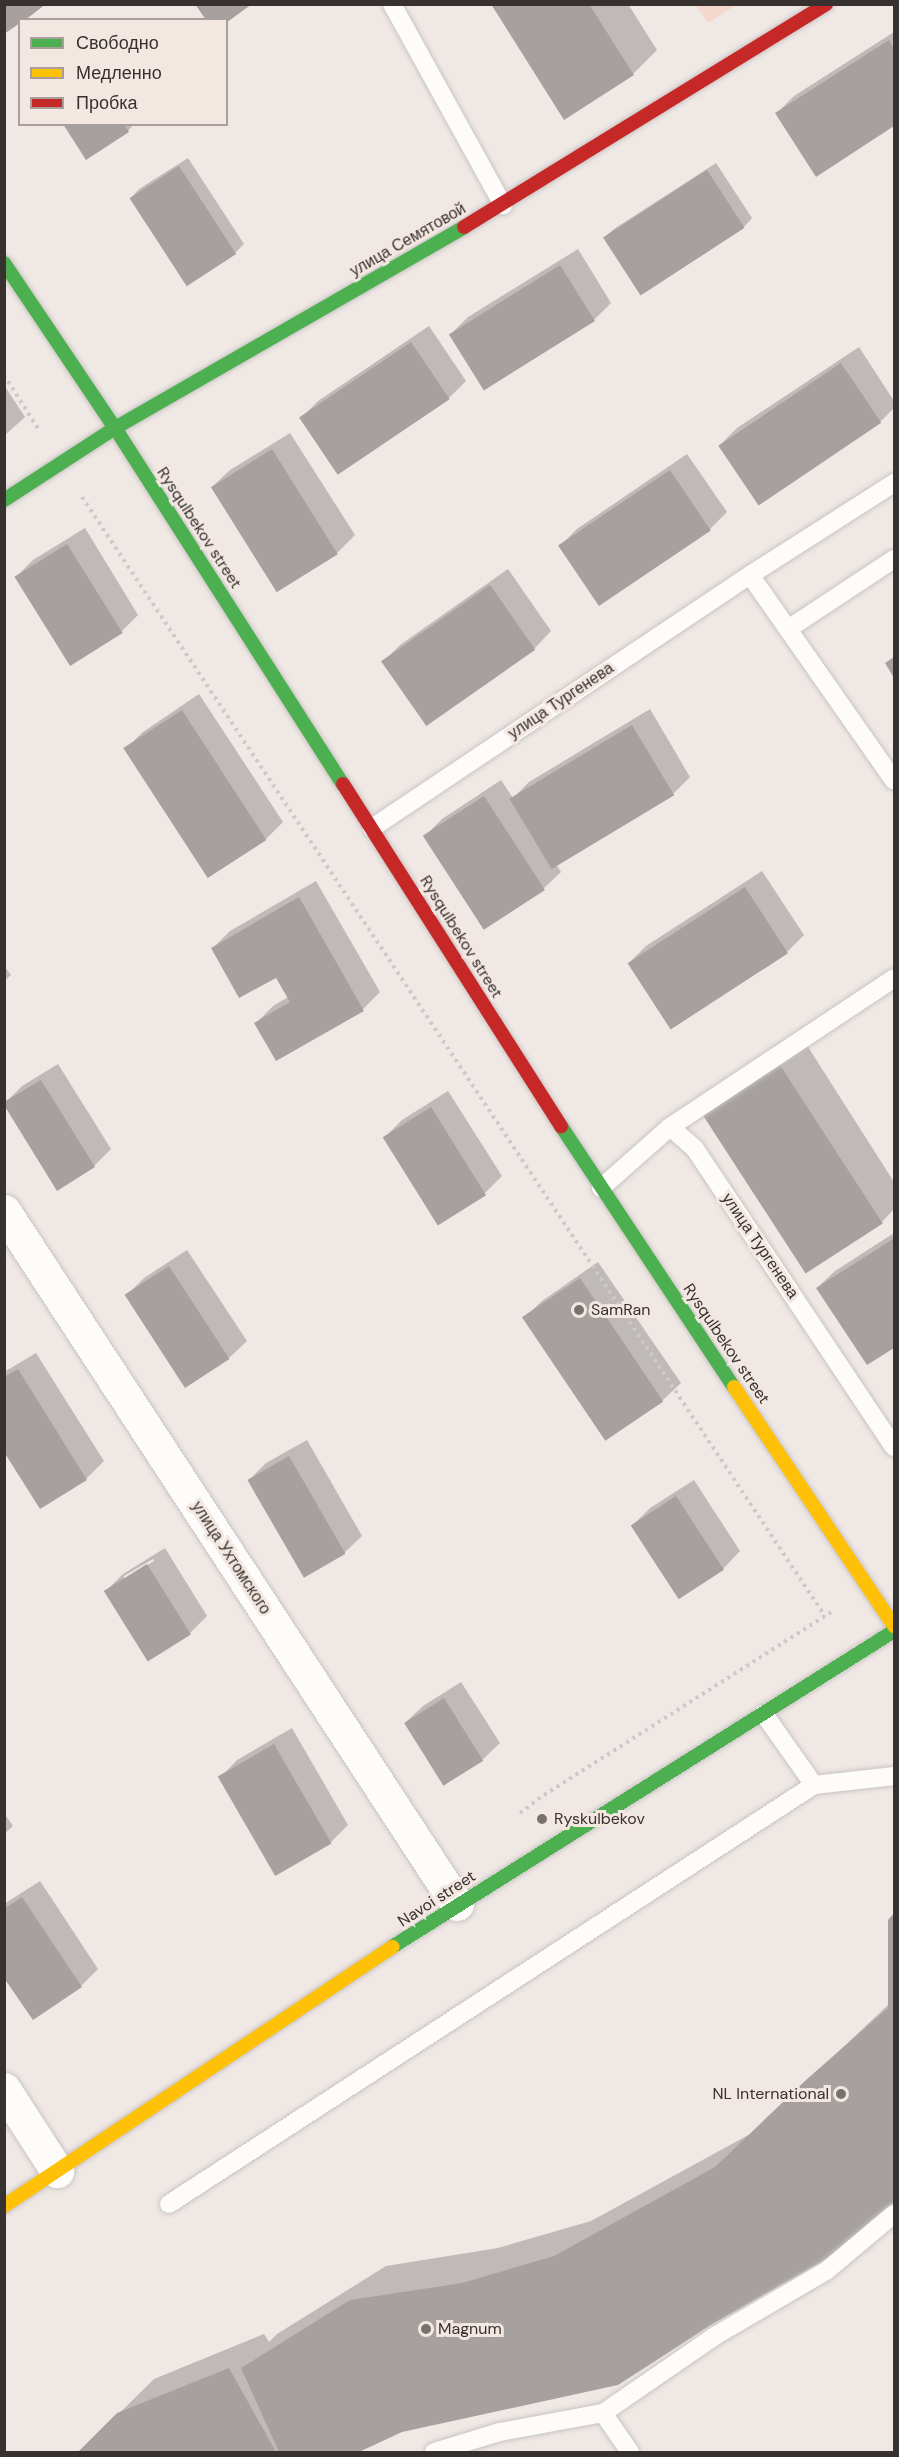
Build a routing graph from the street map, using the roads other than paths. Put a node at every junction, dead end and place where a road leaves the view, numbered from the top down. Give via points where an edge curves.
1 (392, 4) edge
2 (826, 4) edge
3 (503, 205) junction
4 (4, 263) edge
5 (115, 428) junction
6 (894, 483) edge
7 (4, 500) edge
8 (894, 559) edge
9 (750, 575) junction
10 (788, 629) junction
11 (894, 781) edge
12 (372, 828) junction
13 (894, 978) edge
14 (670, 1127) junction
15 (601, 1188) junction
16 (4, 1211) edge
17 (894, 1447) edge
18 (894, 1628) edge
19 (764, 1714) junction
20 (894, 1776) edge
21 (814, 1785) junction
22 (457, 1904) junction
23 (4, 2089) edge
24 (57, 2171) junction
25 (168, 2204) dead end
26 (4, 2206) edge
27 (894, 2214) edge
28 (603, 2413) junction
29 (434, 2452) edge
30 (630, 2452) edge

1 - 3 lane
2 - 3 street, улица Семятовой
3 - 5 street, улица Семятовой
4 - 5 street, Rysqulbekov street
5 - 7 street, улица Семятовой
5 - 12 street, Rysqulbekov street
6 - 9 lane, улица Тургенева
8 - 10 lane
9 - 10 lane
9 - 12 lane, улица Тургенева
10 - 11 lane
12 - 15 street, Rysqulbekov street
13 - 14 lane
14 - 15 lane
14 - 17 lane, улица Тургенева via 695,1149
15 - 18 street, Rysqulbekov street
16 - 22 street, улица Ухтомского
18 - 19 street, Navoi street
19 - 21 lane
19 - 22 street, Navoi street
20 - 21 lane
21 - 25 lane
22 - 24 street, Navoi street
23 - 24 street
24 - 26 street, Navoi street
27 - 28 lane via 826,2271 715,2336
28 - 29 lane via 501,2432
28 - 30 lane

